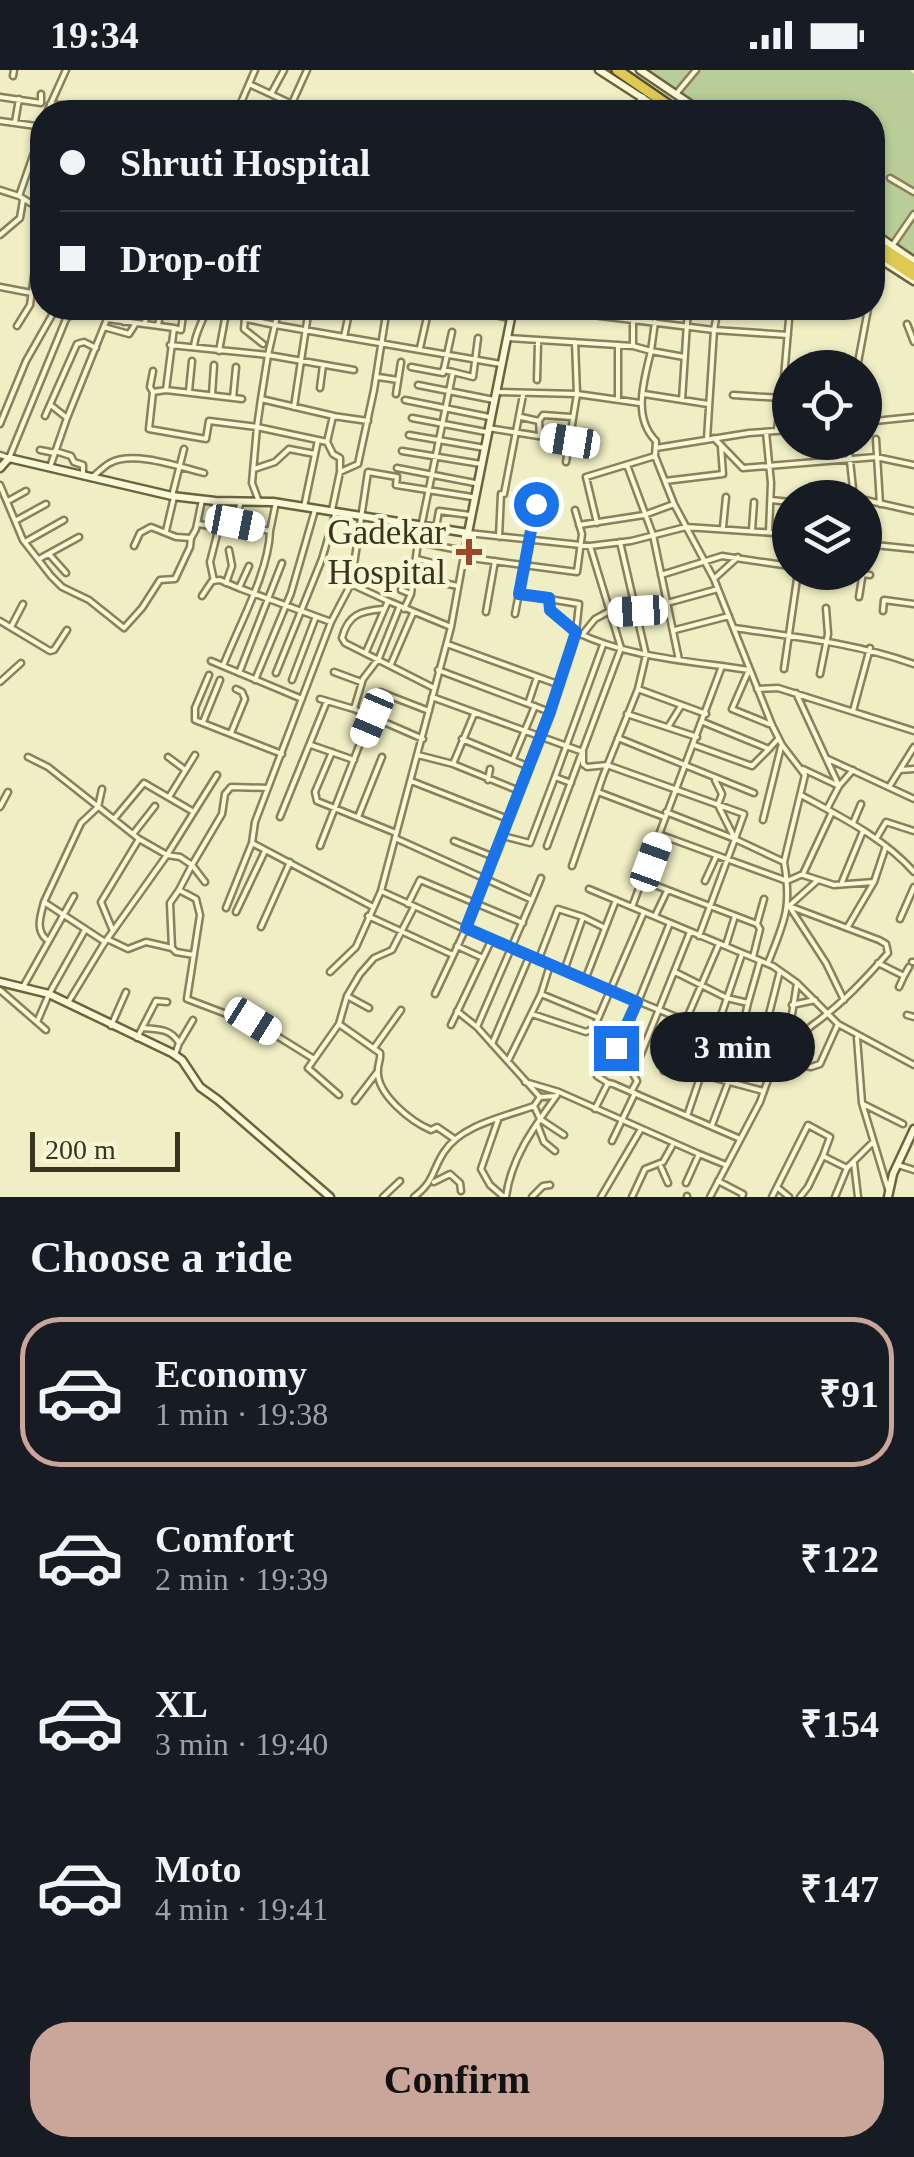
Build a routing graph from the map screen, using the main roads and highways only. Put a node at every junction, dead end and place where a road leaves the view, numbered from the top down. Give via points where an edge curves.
1 (617, 70) edge
2 (661, 100) edge
3 (885, 256) edge
4 (914, 275) edge

1 - 2 highway
3 - 4 highway

